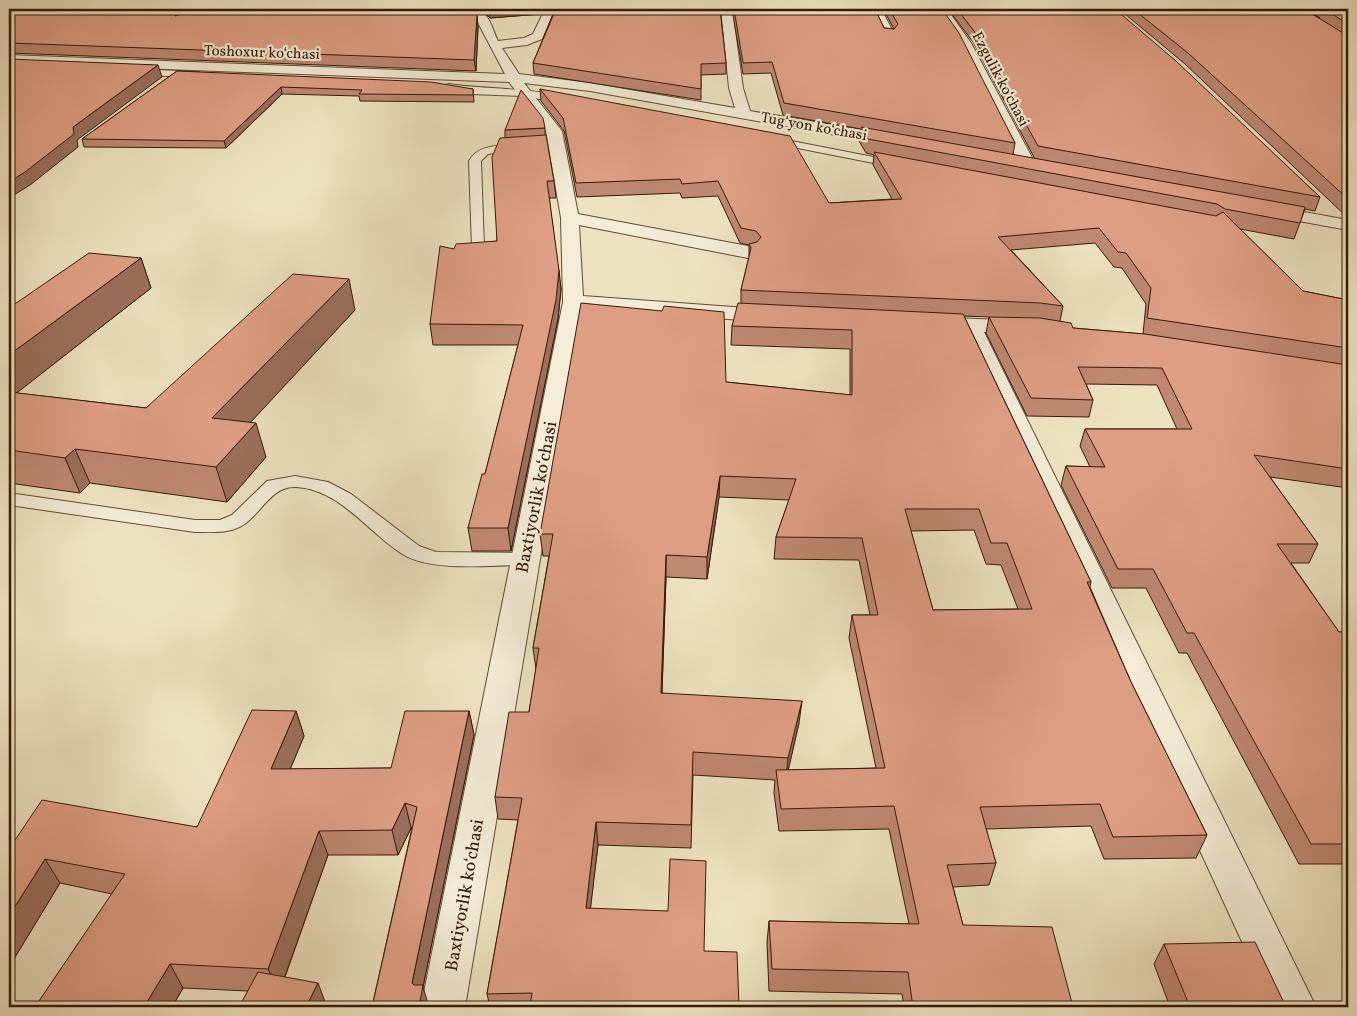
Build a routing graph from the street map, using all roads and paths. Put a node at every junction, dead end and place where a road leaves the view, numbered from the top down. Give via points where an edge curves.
1 (472, 9) edge
2 (550, 9) edge
3 (727, 9) edge
4 (876, 9) edge
5 (942, 9) edge
6 (889, 35) edge
7 (538, 36) junction
8 (494, 45) junction
9 (532, 50) dead end
10 (11, 64) edge
11 (181, 70) junction
12 (275, 73) junction
13 (514, 78) junction
14 (160, 85) edge
15 (524, 93) junction
16 (572, 102) edge
17 (744, 114) junction
18 (764, 139) edge
19 (915, 144) edge
20 (531, 148) edge
21 (1010, 162) edge
22 (1028, 165) junction
23 (907, 167) edge
24 (1048, 169) edge
25 (1320, 203) edge
26 (1248, 206) edge
27 (570, 218) junction
28 (1345, 224) edge
29 (478, 248) edge
30 (748, 252) edge
31 (573, 302) junction
32 (791, 318) edge
33 (910, 322) edge
34 (969, 324) junction
35 (1046, 329) edge
36 (9, 499) edge
37 (524, 559) junction
38 (444, 1007) edge
39 (1294, 1007) edge

1 - 8 street, Baxtiyorlik koʻchasi via 480,15
2 - 7 street
3 - 17 street via 736,88
4 - 6 street
5 - 22 street, Ezgulik koʻchasi via 965,43
7 - 8 street via 527,41
7 - 9 street
8 - 13 street, Baxtiyorlik koʻchasi
10 - 11 lane
10 - 11 street, Toshoxur koʻchasi via 35,60
11 - 12 street, Toshoxur koʻchasi
11 - 14 lane
12 - 13 street, Toshoxur koʻchasi
12 - 15 lane
13 - 15 street, Baxtiyorlik koʻchasi
13 - 17 street, Tugʻyon koʻchasi via 590,87
15 - 16 lane
15 - 27 street, Baxtiyorlik koʻchasi via 554,131 552,146
17 - 19 street, Tugʻyon koʻchasi
18 - 23 lane
20 - 29 lane via 478,154 475,161
21 - 22 street
22 - 24 street
25 - 28 street
26 - 28 street
27 - 30 street
27 - 31 street, Baxtiyorlik koʻchasi
31 - 32 street
31 - 37 street, Baxtiyorlik koʻchasi
33 - 34 street
34 - 35 street
34 - 39 street
36 - 37 lane via 196,526 222,526 239,519 273,486 296,481 322,486 344,498 412,550 435,558
37 - 38 street, Baxtiyorlik koʻchasi

